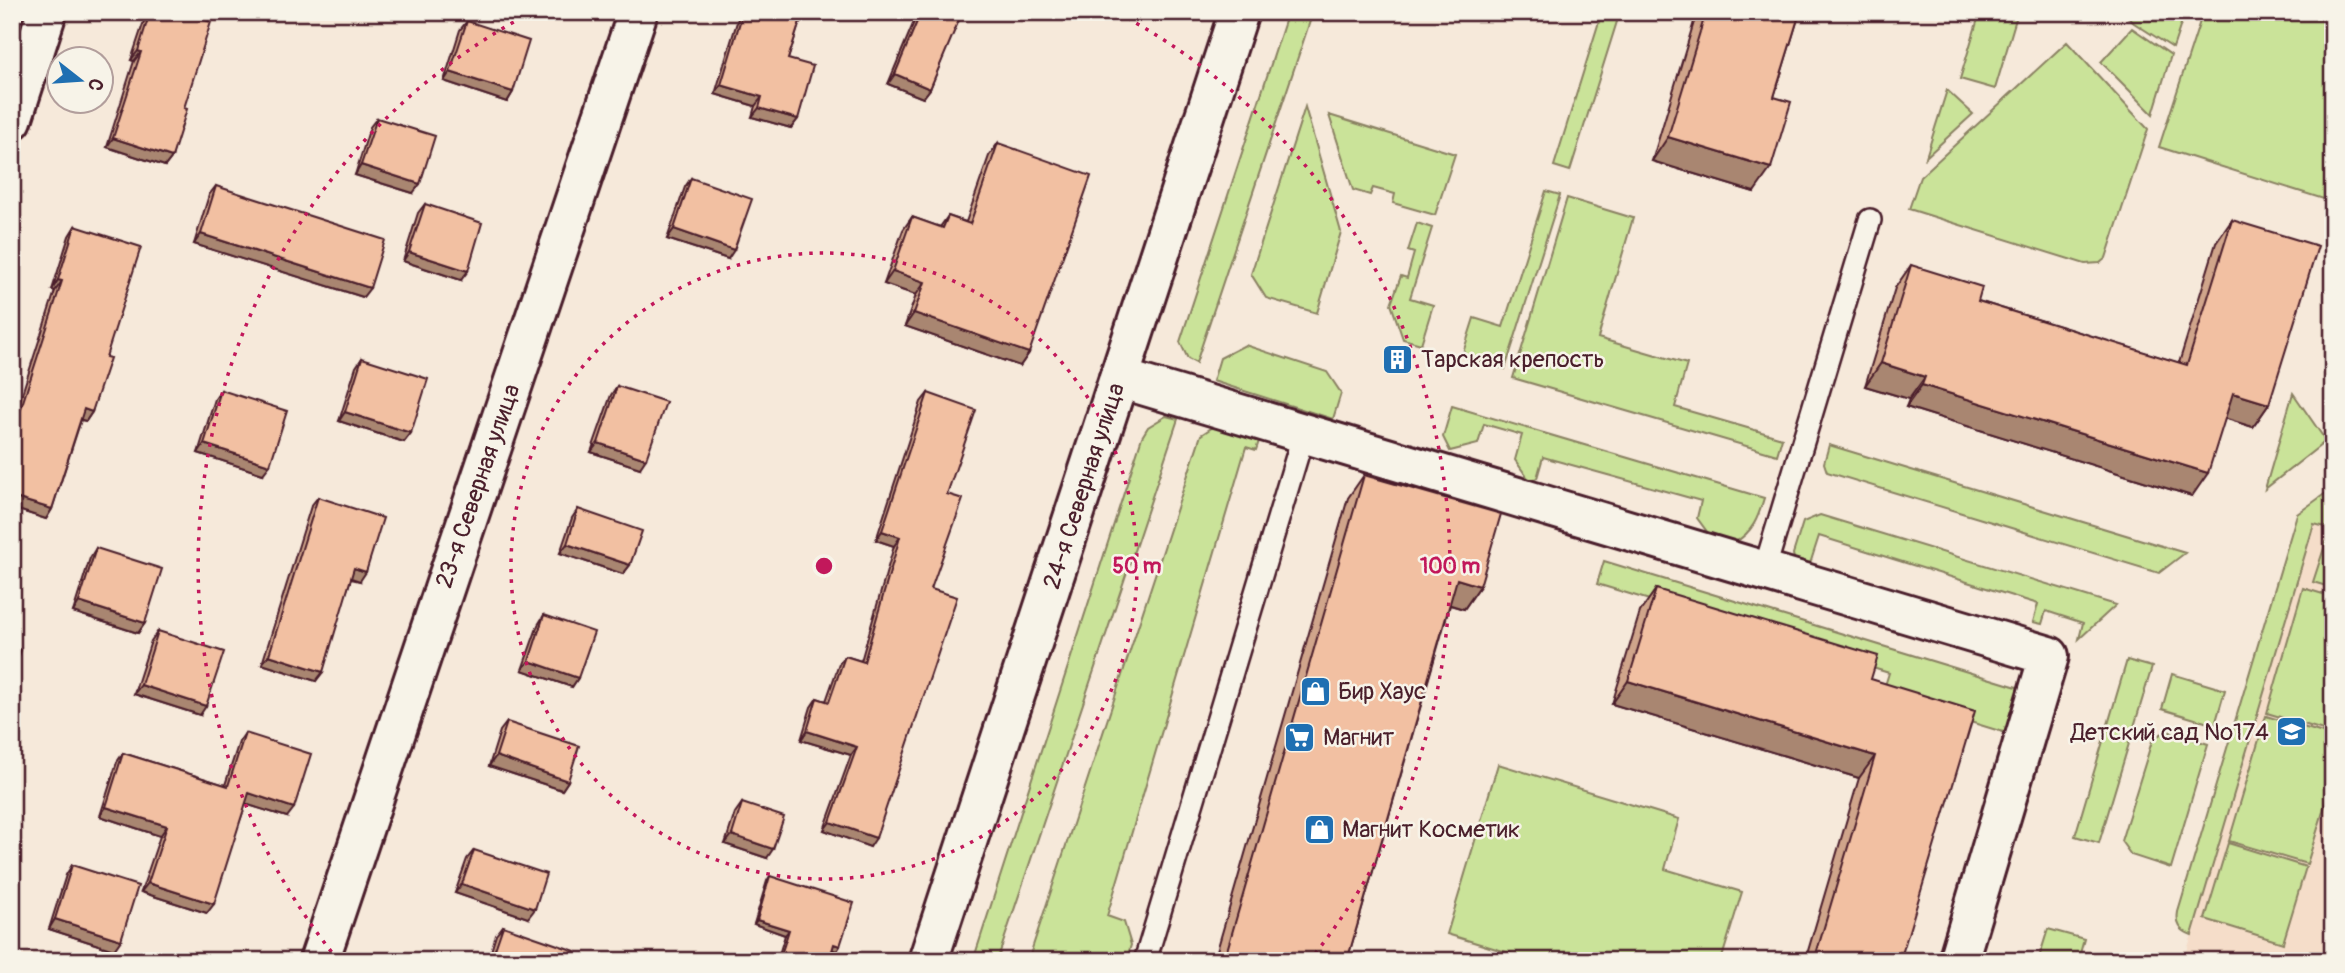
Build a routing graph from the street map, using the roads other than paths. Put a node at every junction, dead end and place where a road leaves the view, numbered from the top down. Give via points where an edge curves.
1 (47, 12) edge
2 (638, 12) edge
3 (1239, 12) edge
4 (12, 120) edge
5 (1870, 220) dead end
6 (1119, 378) junction
7 (1304, 433) junction
8 (1764, 571) junction
9 (319, 961) edge
10 (928, 961) edge
11 (1145, 961) edge
12 (1958, 961) edge

1 - 4 street
2 - 9 street, 23-я Северная улица
3 - 6 street, 24-я Северная улица
5 - 8 lane
6 - 7 street
6 - 10 street, 24-я Северная улица
7 - 8 street
7 - 11 lane
8 - 12 street via 2049,656

